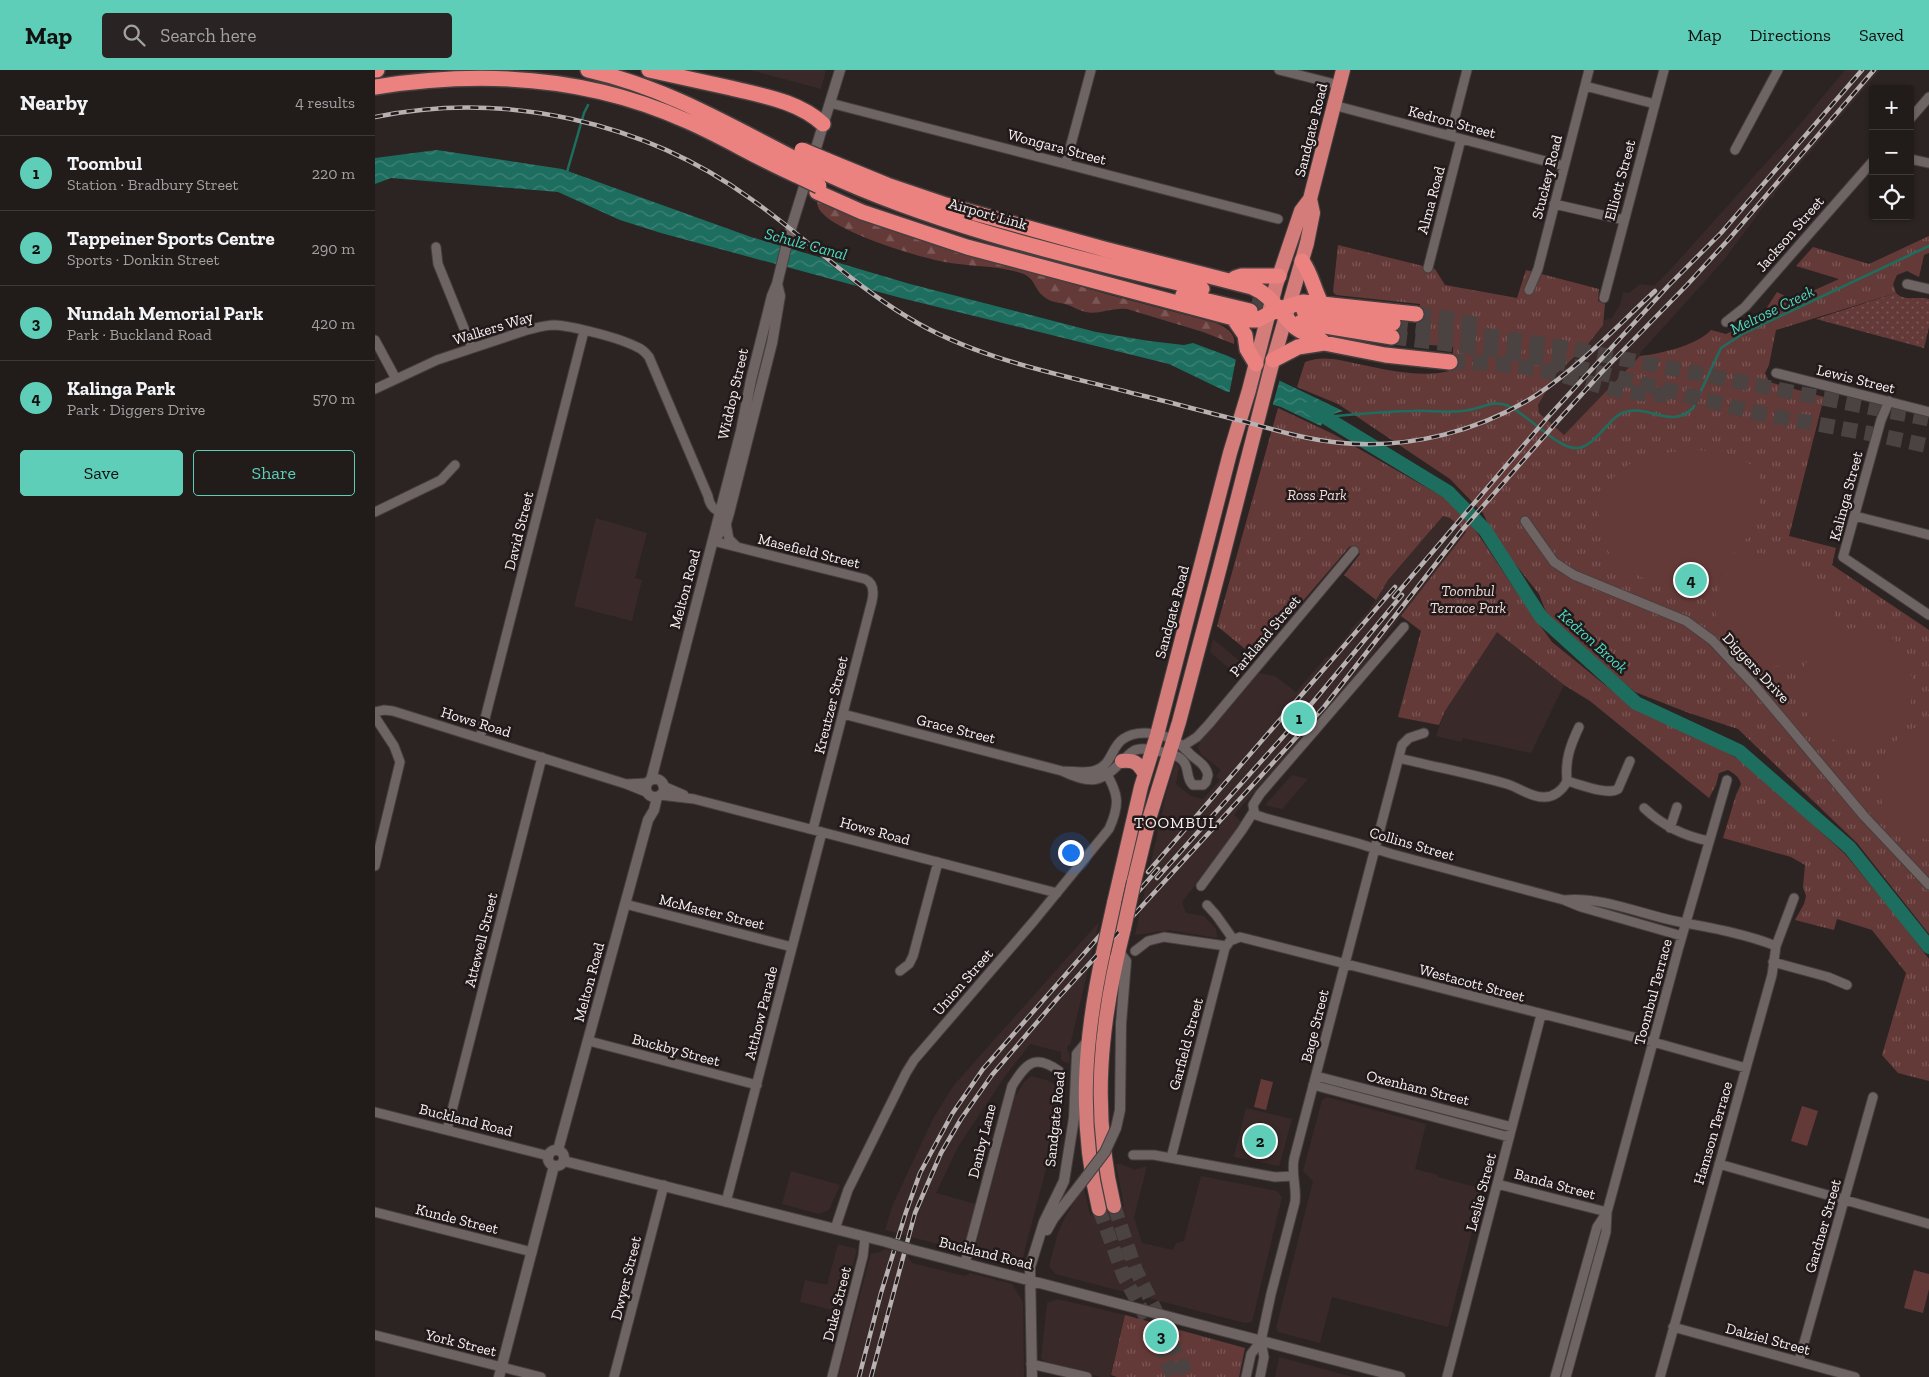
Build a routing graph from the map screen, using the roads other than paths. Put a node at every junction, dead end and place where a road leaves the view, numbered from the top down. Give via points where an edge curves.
1 (588, 70) edge
2 (649, 70) edge
3 (840, 70) edge
4 (1091, 70) edge
5 (1279, 70) edge
6 (1343, 70) edge
7 (1467, 70) edge
8 (1589, 70) edge
9 (1664, 70) edge
10 (1778, 70) edge
11 (1339, 85) junction
12 (1585, 86) junction
13 (375, 87) edge
14 (1929, 97) edge
15 (830, 103) junction
16 (1655, 104) junction
17 (1333, 106) junction
18 (1914, 114) edge
19 (823, 124) junction
20 (1449, 136) junction
21 (1461, 139) junction
22 (1735, 150) dead end
23 (1914, 159) edge
24 (1066, 163) junction
25 (1929, 163) edge
26 (1564, 166) junction
27 (1869, 166) edge
28 (795, 168) junction
29 (821, 178) junction
30 (1310, 198) junction
31 (1554, 204) junction
32 (1278, 219) dead end
33 (1624, 220) junction
34 (436, 247) dead end
35 (1302, 261) junction
36 (1428, 268) dead end
37 (1279, 276) junction
38 (1226, 280) junction
39 (777, 284) junction
40 (1907, 284) dead end
41 (1929, 289) edge
42 (1529, 290) dead end
43 (1604, 298) dead end
44 (1321, 303) junction
45 (1251, 306) tunnel mouth
46 (1279, 309) junction
47 (1416, 314) tunnel mouth
48 (1303, 317) dead end
49 (1234, 319) junction
50 (1726, 322) dead end
51 (1392, 330) tunnel mouth
52 (584, 331) junction
53 (375, 340) edge
54 (1323, 343) junction
55 (472, 348) junction
56 (1450, 362) tunnel mouth
57 (1267, 364) junction
58 (1776, 372) dead end
59 (396, 379) junction
60 (375, 389) edge
61 (1889, 401) junction
62 (1929, 412) edge
63 (455, 465) dead end
64 (708, 496) junction
65 (723, 501) junction
66 (375, 512) edge
67 (724, 512) junction
68 (1855, 516) junction
69 (1525, 521) dead end
70 (726, 523) junction
71 (1929, 535) edge
72 (713, 541) junction
73 (737, 546) junction
74 (1354, 551) dead end
75 (872, 587) joint
76 (1929, 615) edge
77 (1404, 627) dead end
78 (375, 712) edge
79 (843, 714) junction
80 (375, 717) edge
81 (1579, 727) dead end
82 (1424, 733) dead end
83 (1157, 735) junction
84 (1197, 737) junction
85 (480, 738) junction
86 (1178, 743) junction
87 (1153, 750) junction
88 (1169, 754) junction
89 (1191, 754) junction
90 (541, 757) junction
91 (1399, 758) junction
92 (1122, 761) junction
93 (1630, 761) dead end
94 (1105, 771) junction
95 (1145, 774) junction
96 (1727, 780) dead end
97 (1567, 781) junction
98 (654, 789) junction
99 (1677, 807) dead end
100 (1643, 808) dead end
101 (1254, 811) junction
102 (1670, 828) junction
103 (818, 830) junction
104 (1709, 841) junction
105 (1375, 848) junction
106 (938, 862) junction
107 (375, 866) edge
108 (1929, 885) edge
109 (1201, 886) dead end
110 (1057, 892) junction
111 (1794, 898) dead end
112 (1564, 900) junction
113 (625, 904) junction
114 (1207, 905) dead end
115 (1687, 923) junction
116 (1682, 936) junction
117 (1233, 939) junction
118 (1226, 946) junction
119 (1776, 946) junction
120 (792, 947) junction
121 (1118, 951) junction
122 (1135, 952) dead end
123 (1773, 962) junction
124 (1345, 964) junction
125 (900, 970) dead end
126 (1847, 985) dead end
127 (1541, 1015) junction
128 (589, 1041) junction
129 (1088, 1041) junction
130 (1653, 1042) junction
131 (1745, 1068) junction
132 (1059, 1071) dead end
133 (1316, 1076) junction
134 (757, 1085) junction
135 (1313, 1086) junction
136 (1873, 1097) dead end
137 (375, 1112) edge
138 (1512, 1127) junction
139 (447, 1130) junction
140 (1509, 1137) junction
141 (558, 1150) junction
142 (1133, 1155) dead end
143 (549, 1156) junction
144 (1171, 1158) junction
145 (564, 1161) junction
146 (1719, 1164) junction
147 (554, 1166) junction
148 (1293, 1176) junction
149 (1497, 1184) junction
150 (663, 1185) junction
151 (1845, 1200) junction
152 (726, 1202) junction
153 (1114, 1206) tunnel mouth
154 (1099, 1209) tunnel mouth
155 (375, 1212) edge
156 (1607, 1212) junction
157 (1929, 1224) edge
158 (835, 1229) junction
159 (865, 1237) junction
160 (532, 1252) junction
161 (965, 1263) junction
162 (1034, 1281) junction
163 (1673, 1327) junction
164 (375, 1335) edge
165 (1261, 1341) junction
166 (1799, 1361) junction
167 (1031, 1364) junction
168 (501, 1372) edge
169 (541, 1377) edge
170 (614, 1377) edge
171 (832, 1377) edge
172 (1032, 1377) edge
173 (1087, 1377) edge
174 (1246, 1377) edge
175 (1261, 1377) edge
176 (1400, 1377) edge
177 (1447, 1377) edge
178 (1555, 1377) edge
179 (1565, 1377) edge
180 (1660, 1377) edge
181 (1855, 1377) edge

1 - 28 highway, Airport Link via 679,99 727,123
2 - 19 highway via 782,101 814,116
3 - 15 street, Widdop Street
4 - 24 street
5 - 11 street
6 - 11 highway, Sandgate Road
7 - 20 street
8 - 12 street, Stuckey Road
9 - 16 street, Elliott Street
10 - 22 street
11 - 17 highway, Sandgate Road
12 - 16 street
12 - 26 street, Stuckey Road
13 - 28 highway via 433,77 480,74 585,86 640,101
14 - 18 street
15 - 19 street, Widdop Street
15 - 24 street, Wongara Street
16 - 33 street, Elliott Street
17 - 20 street, Kedron Street
17 - 30 highway, Sandgate Road
19 - 39 street, Widdop Street
20 - 21 street, Kedron Street
21 - 26 street, Kedron Street
21 - 36 street, Alma Road
23 - 25 street
24 - 32 street, Wongara Street
26 - 31 street, Stuckey Road
27 - 50 street, Jackson Street via 1745,307
28 - 29 highway
28 - 29 highway, Airport Link, bridge
29 - 38 highway via 887,185 1104,250
29 - 45 highway, Airport Link via 876,209 941,230 1101,274
29 - 49 highway via 862,212 951,243
30 - 35 highway, Sandgate Road via 1313,213
30 - 37 highway, Sandgate Road via 1301,211
31 - 33 street
31 - 42 street, Stuckey Road via 1538,269
33 - 43 street, Elliott Street
34 - 55 street via 438,264
35 - 44 highway
35 - 46 highway, Sandgate Road
37 - 38 highway via 1241,276
37 - 46 highway, Sandgate Road
38 - 46 highway via 1257,289
39 - 65 street, Widdop Street via 771,296
39 - 67 street, Widdop Street via 780,296 772,343
40 - 41 street
44 - 46 highway via 1303,302
44 - 47 highway
46 - 49 highway via 1251,321
46 - 54 highway via 1300,330 1318,337
46 - 57 highway, Sandgate Road
48 - 51 highway
49 - 57 highway via 1245,335 1247,349
52 - 55 street, Walkers Way via 541,326
52 - 64 street, Walkers Way via 633,345 646,354
52 - 85 street, David Street
53 - 59 street
54 - 56 highway via 1385,355
54 - 57 highway via 1298,347
55 - 59 street, Walkers Way
57 - 83 highway, Sandgate Road via 1242,415
57 - 86 highway, Sandgate Road via 1258,419
58 - 61 street, Lewis Street
59 - 60 street, Walkers Way
61 - 62 street, Lewis Street
61 - 68 street, Kalinga Street
63 - 66 street via 441,480
64 - 65 street
64 - 67 street, Walkers Way via 713,508
65 - 67 street, Widdop Street
67 - 70 street, Melton Road
67 - 72 street, Melton Road
68 - 71 street
68 - 76 street, Kalinga Street via 1843,556
69 - 108 street, Diggers Drive via 1554,562 1574,575 1686,621 1712,640 1767,699 1864,816
70 - 72 street, Melton Road
70 - 73 street, Masefield Street via 729,539
72 - 73 street, Masefield Street
72 - 98 street, Melton Road via 653,766
73 - 75 street, Masefield Street via 865,579
74 - 84 street, Parkland Street
75 - 79 street, Kreutzer Street via 872,601
77 - 101 street via 1260,794 1253,805
78 - 85 street, Hows Road via 393,711
79 - 94 street, Grace Street via 1062,771 1085,780 1094,780
79 - 103 street, Kreutzer Street
80 - 107 street via 394,746 400,766
81 - 97 street via 1568,752
82 - 91 street, Bage Street via 1405,741
83 - 86 street
83 - 87 highway, Sandgate Road
83 - 94 street via 1140,733 1124,738 1116,746
84 - 86 street, Parkland Street
84 - 89 street, Parkland Street
85 - 90 street, Hows Road
86 - 88 highway, Sandgate Road
86 - 89 street
87 - 88 street
87 - 92 street via 1135,750
87 - 95 highway, Sandgate Road
88 - 89 street via 1183,760 1193,785 1203,785 1208,772
88 - 121 highway, Sandgate Road, bridge via 1150,816
90 - 98 street, Hows Road via 626,784
90 - 139 street, Attewell Street
91 - 97 street via 1509,785 1532,796 1545,798 1555,794
91 - 105 street, Bage Street
92 - 94 street
92 - 95 highway via 1136,762
93 - 97 street via 1615,792
94 - 110 street, Union Street via 1117,798 1113,820 1101,840
95 - 129 highway, Sandgate Road, bridge via 1103,953
96 - 104 street, Toombul Terrace
98 - 103 street, Hows Road
98 - 113 street, Melton Road via 654,810 648,820
99 - 102 street
100 - 102 street
101 - 105 street, Collins Street via 1265,818
101 - 109 street
102 - 104 street
103 - 106 street, Hows Road
103 - 120 street, Atthow Parade
104 - 115 street, Toombul Terrace
105 - 112 street, Collins Street
105 - 124 street, Bage Street
106 - 110 street, Hows Road
106 - 125 street via 913,956 909,964
110 - 158 street, Union Street via 905,1073 848,1190
111 - 119 street, Hamson Terrace
112 - 115 street, Collins Street via 1582,898
112 - 116 street, Collins Street via 1581,908
113 - 120 street, McMaster Street
113 - 128 street, Melton Road
114 - 117 street
115 - 116 street, Toombul Terrace
115 - 119 street, Collins Street
116 - 130 street, Toombul Terrace
117 - 118 street
117 - 124 street, Westacott Street via 1243,937
118 - 122 street via 1164,937 1148,941
118 - 144 street, Garfield Street
119 - 123 street, Hamson Terrace
120 - 134 street, Atthow Parade
121 - 153 highway, Sandgate Road via 1100,1075 1102,1144
121 - 162 street, Sandgate Road, bridge via 1126,961 1120,1110 1116,1128 1105,1152 1049,1226
123 - 126 street
123 - 131 street, Hamson Terrace
124 - 127 street, Westacott Street
124 - 133 street, Bage Street
127 - 130 street, Westacott Street
127 - 138 street, Leslie Street
128 - 134 street, Buckby Street
128 - 141 street, Melton Road
129 - 154 highway, Sandgate Road via 1086,1124 1089,1162
129 - 162 street, Sandgate Road via 1077,1054 1074,1118 1064,1182 1040,1232 1030,1267
130 - 131 street, Westacott Street
130 - 156 street, Toombul Terrace
131 - 146 street, Hamson Terrace
132 - 161 street, Danby Lane via 1045,1063 1029,1064 1012,1086
133 - 135 street, Bage Street
133 - 138 street, Oxenham Street
134 - 152 street, Atthow Parade
135 - 140 street, Oxenham Street
135 - 148 street, Bage Street via 1294,1159
136 - 151 street, Gardner Street
137 - 139 street, Buckland Road
138 - 140 street, Leslie Street
139 - 143 street, Buckland Road
140 - 149 street, Leslie Street
141 - 143 street
141 - 145 street via 564,1155
142 - 144 street
143 - 147 street
144 - 148 street via 1275,1177
145 - 147 street
145 - 150 street, Buckland Road
146 - 151 street
146 - 163 street, Hamson Terrace
147 - 160 street
148 - 165 street, Bage Street via 1295,1202
149 - 156 street, Banda Street
149 - 177 street, Leslie Street
150 - 152 street, Buckland Road
150 - 170 street, Dwyer Street
151 - 157 street
151 - 166 street, Gardner Street
152 - 158 street, Buckland Road
155 - 160 street, Kunde Street
156 - 178 street, Toombul Terrace via 1597,1227
156 - 179 street, Toombul Terrace via 1606,1232
158 - 159 street, Buckland Road
159 - 161 street, Buckland Road, bridge
159 - 171 street, Duke Street
160 - 168 street
161 - 162 street, Buckland Road
162 - 165 street, Buckland Road
162 - 167 street, Sandgate Road
163 - 166 street, Dalziel Street
163 - 180 street, Hamson Terrace
164 - 168 street, York Street
165 - 174 street, Bage Street via 1251,1354
165 - 175 street, Bage Street via 1264,1357
165 - 176 street, Buckland Road
166 - 181 street, Dalziel Street
167 - 172 street, Sandgate Road
167 - 173 street
168 - 169 street, York Street

